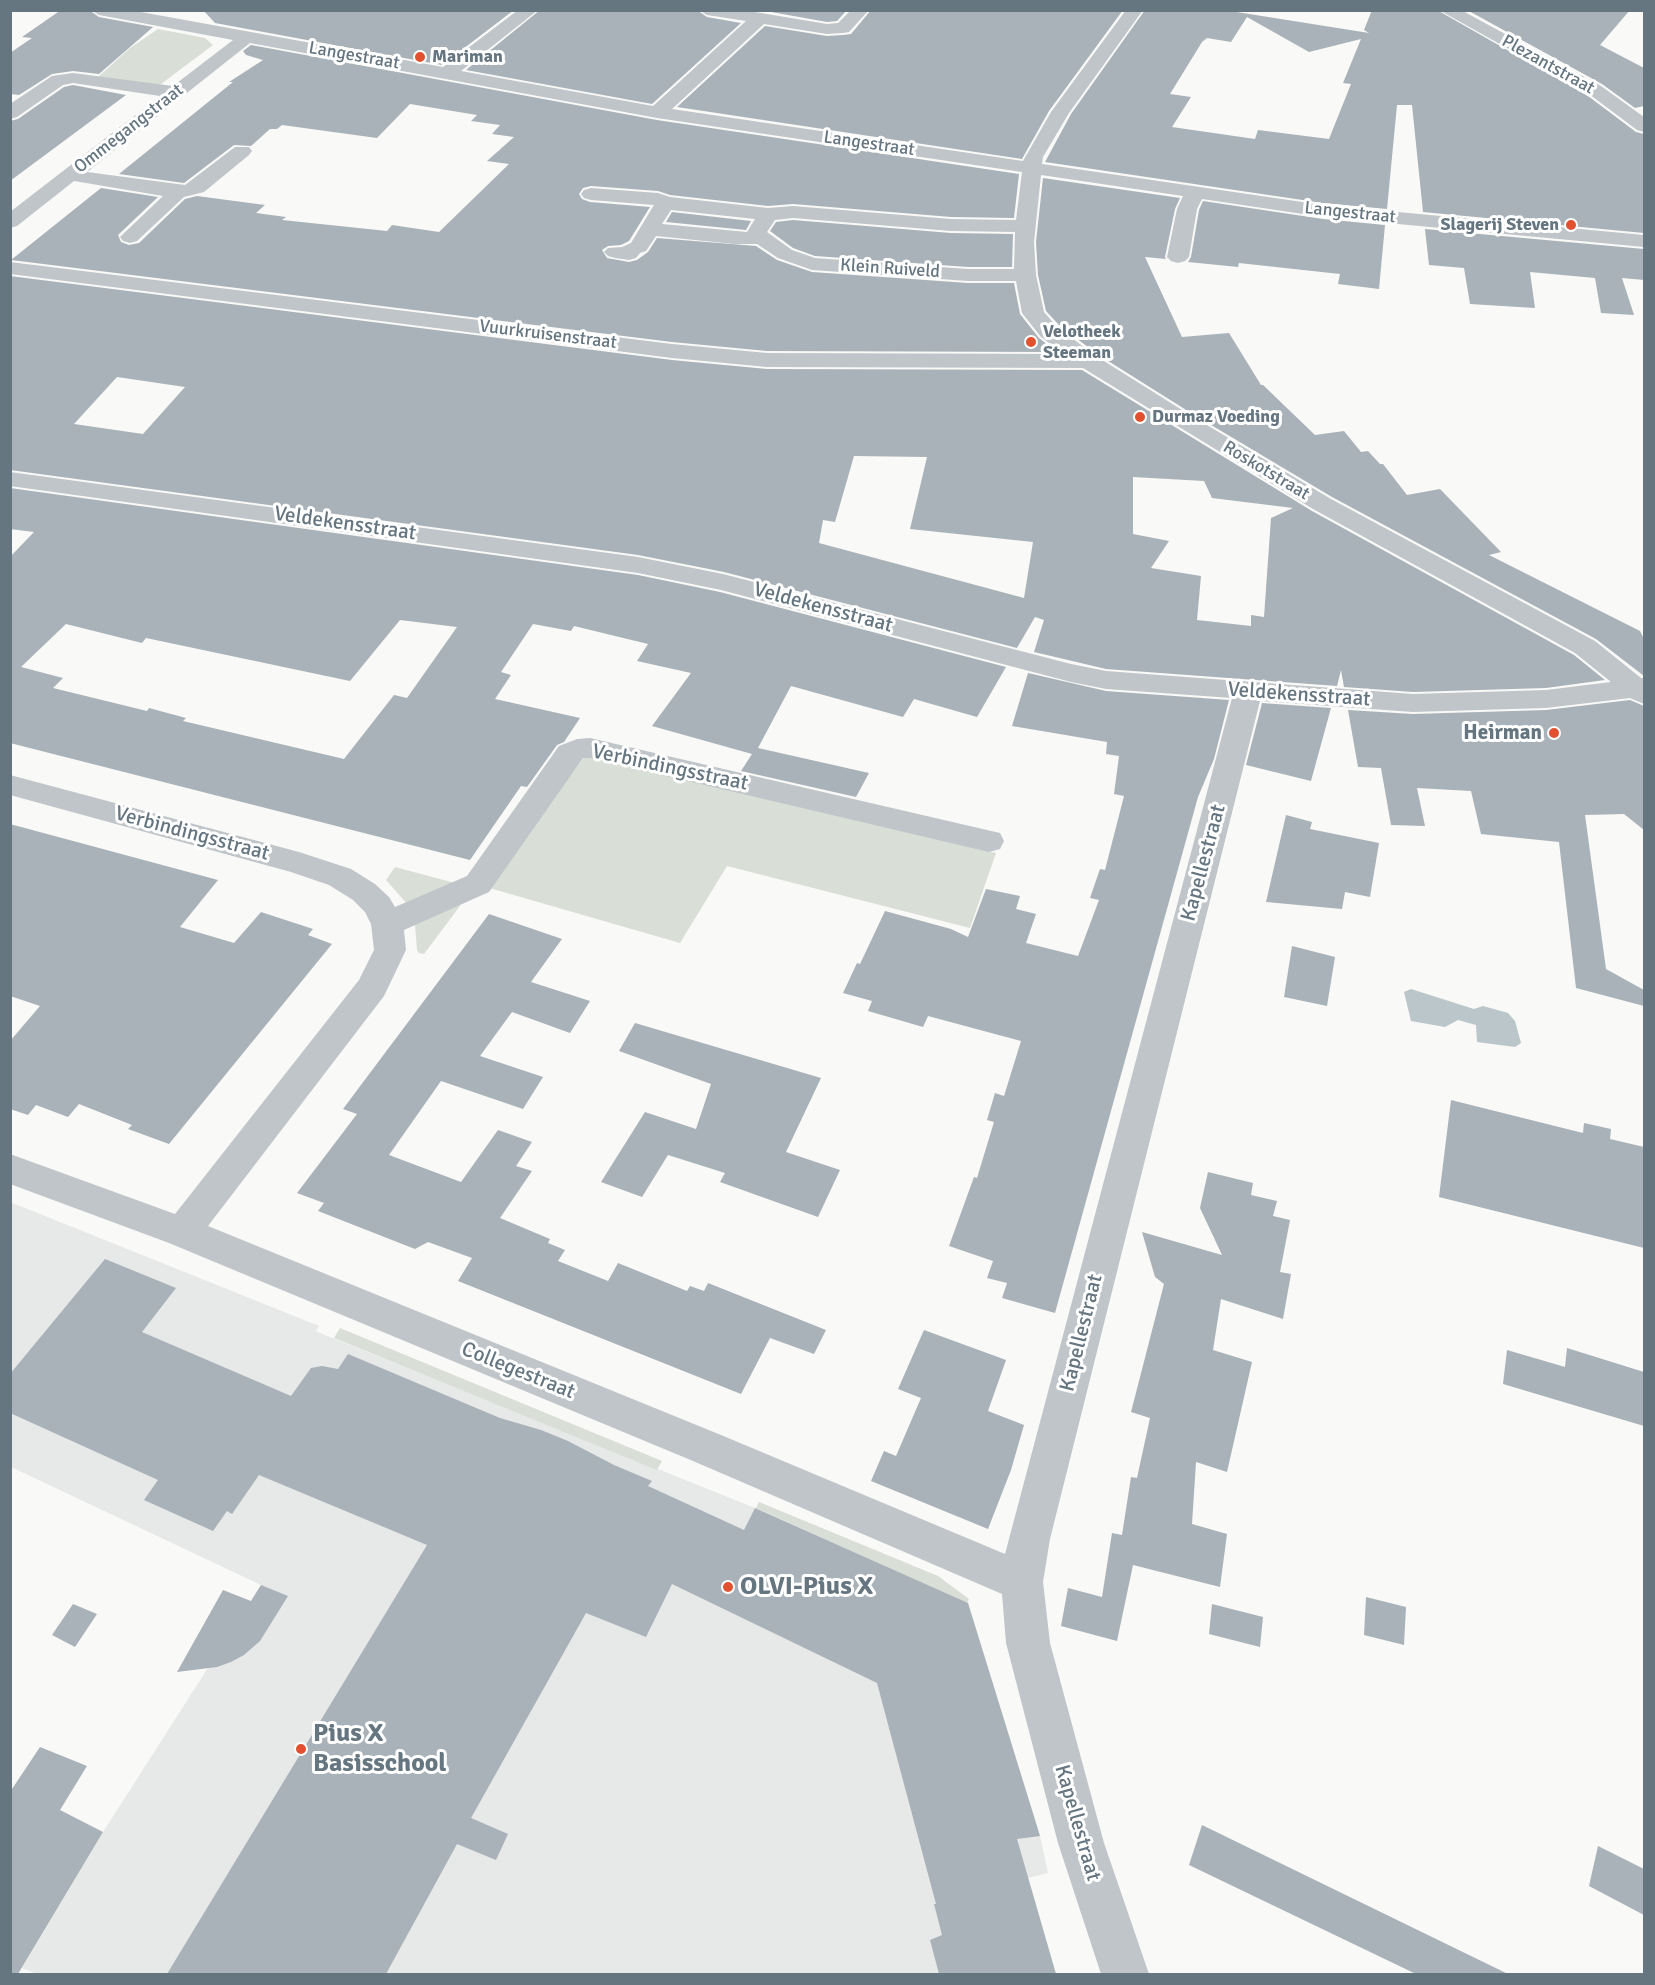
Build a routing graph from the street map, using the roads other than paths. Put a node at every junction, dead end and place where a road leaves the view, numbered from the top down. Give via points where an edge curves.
1 (99, 10) edge
2 (530, 10) edge
3 (707, 10) edge
4 (861, 10) edge
5 (1135, 10) edge
6 (1447, 10) edge
7 (759, 19) junction
8 (247, 37) junction
9 (447, 73) junction
10 (1594, 90) junction
11 (175, 92) junction
12 (1635, 97) dead end
13 (657, 112) junction
14 (10, 113) edge
15 (1644, 126) edge
16 (242, 151) dead end
17 (1032, 168) junction
18 (71, 175) junction
19 (178, 192) junction
20 (1195, 192) junction
21 (591, 194) dead end
22 (665, 202) junction
23 (768, 214) junction
24 (10, 222) edge
25 (1026, 226) junction
26 (649, 230) junction
27 (130, 237) dead end
28 (762, 238) junction
29 (1644, 241) edge
30 (615, 252) dead end
31 (1178, 257) dead end
32 (10, 268) edge
33 (1025, 274) junction
34 (1088, 360) junction
35 (10, 479) edge
36 (1642, 690) edge
37 (1248, 691) junction
38 (10, 785) edge
39 (989, 841) dead end
40 (387, 924) junction
41 (10, 1169) edge
42 (182, 1232) junction
43 (1022, 1582) junction
44 (1125, 1974) edge

1 - 8 street, Langestraat
2 - 9 street
3 - 7 street
4 - 7 street via 843,28 827,30
5 - 17 street, Roskotstraat via 1060,112 1033,157
6 - 10 street, Plezantstraat
7 - 13 street
8 - 9 street, Langestraat
8 - 11 street, Ommegangstraat
9 - 13 street, Langestraat
10 - 12 street
10 - 15 street, Plezantstraat
11 - 14 street via 73,78 58,80
11 - 18 street, Ommegangstraat
13 - 17 street, Langestraat
16 - 19 street via 197,188
17 - 20 street, Langestraat
17 - 25 street, Roskotstraat
18 - 19 street
18 - 24 street, Ommegangstraat
19 - 27 street
20 - 29 street, Langestraat via 1323,211
20 - 31 street via 1187,209
21 - 22 street
22 - 23 street
22 - 26 street
23 - 25 street via 793,212 951,225
23 - 28 street via 756,234
25 - 33 street, Roskotstraat
26 - 28 street
26 - 30 street via 639,247 629,254
28 - 33 street, Klein Ruiveld via 785,254 812,264 968,275
32 - 34 street, Vuurkruisenstraat via 767,360
33 - 34 street, Roskotstraat via 1034,313 1049,332
34 - 36 street, Roskotstraat via 1322,504 1585,647
35 - 37 street, Veldekensstraat via 638,565 734,584 1106,680
36 - 37 street, Veldekensstraat via 1546,699 1413,703
37 - 43 street, Kapellestraat via 1029,1539
38 - 40 street, Verbindingsstraat via 340,877 378,906
39 - 40 street, Verbindingsstraat via 590,748 577,749 568,753 478,884
40 - 42 street via 390,950 372,987
41 - 42 street, Collegestraat
42 - 43 street, Collegestraat
43 - 44 street, Kapellestraat via 1028,1643 1081,1843

